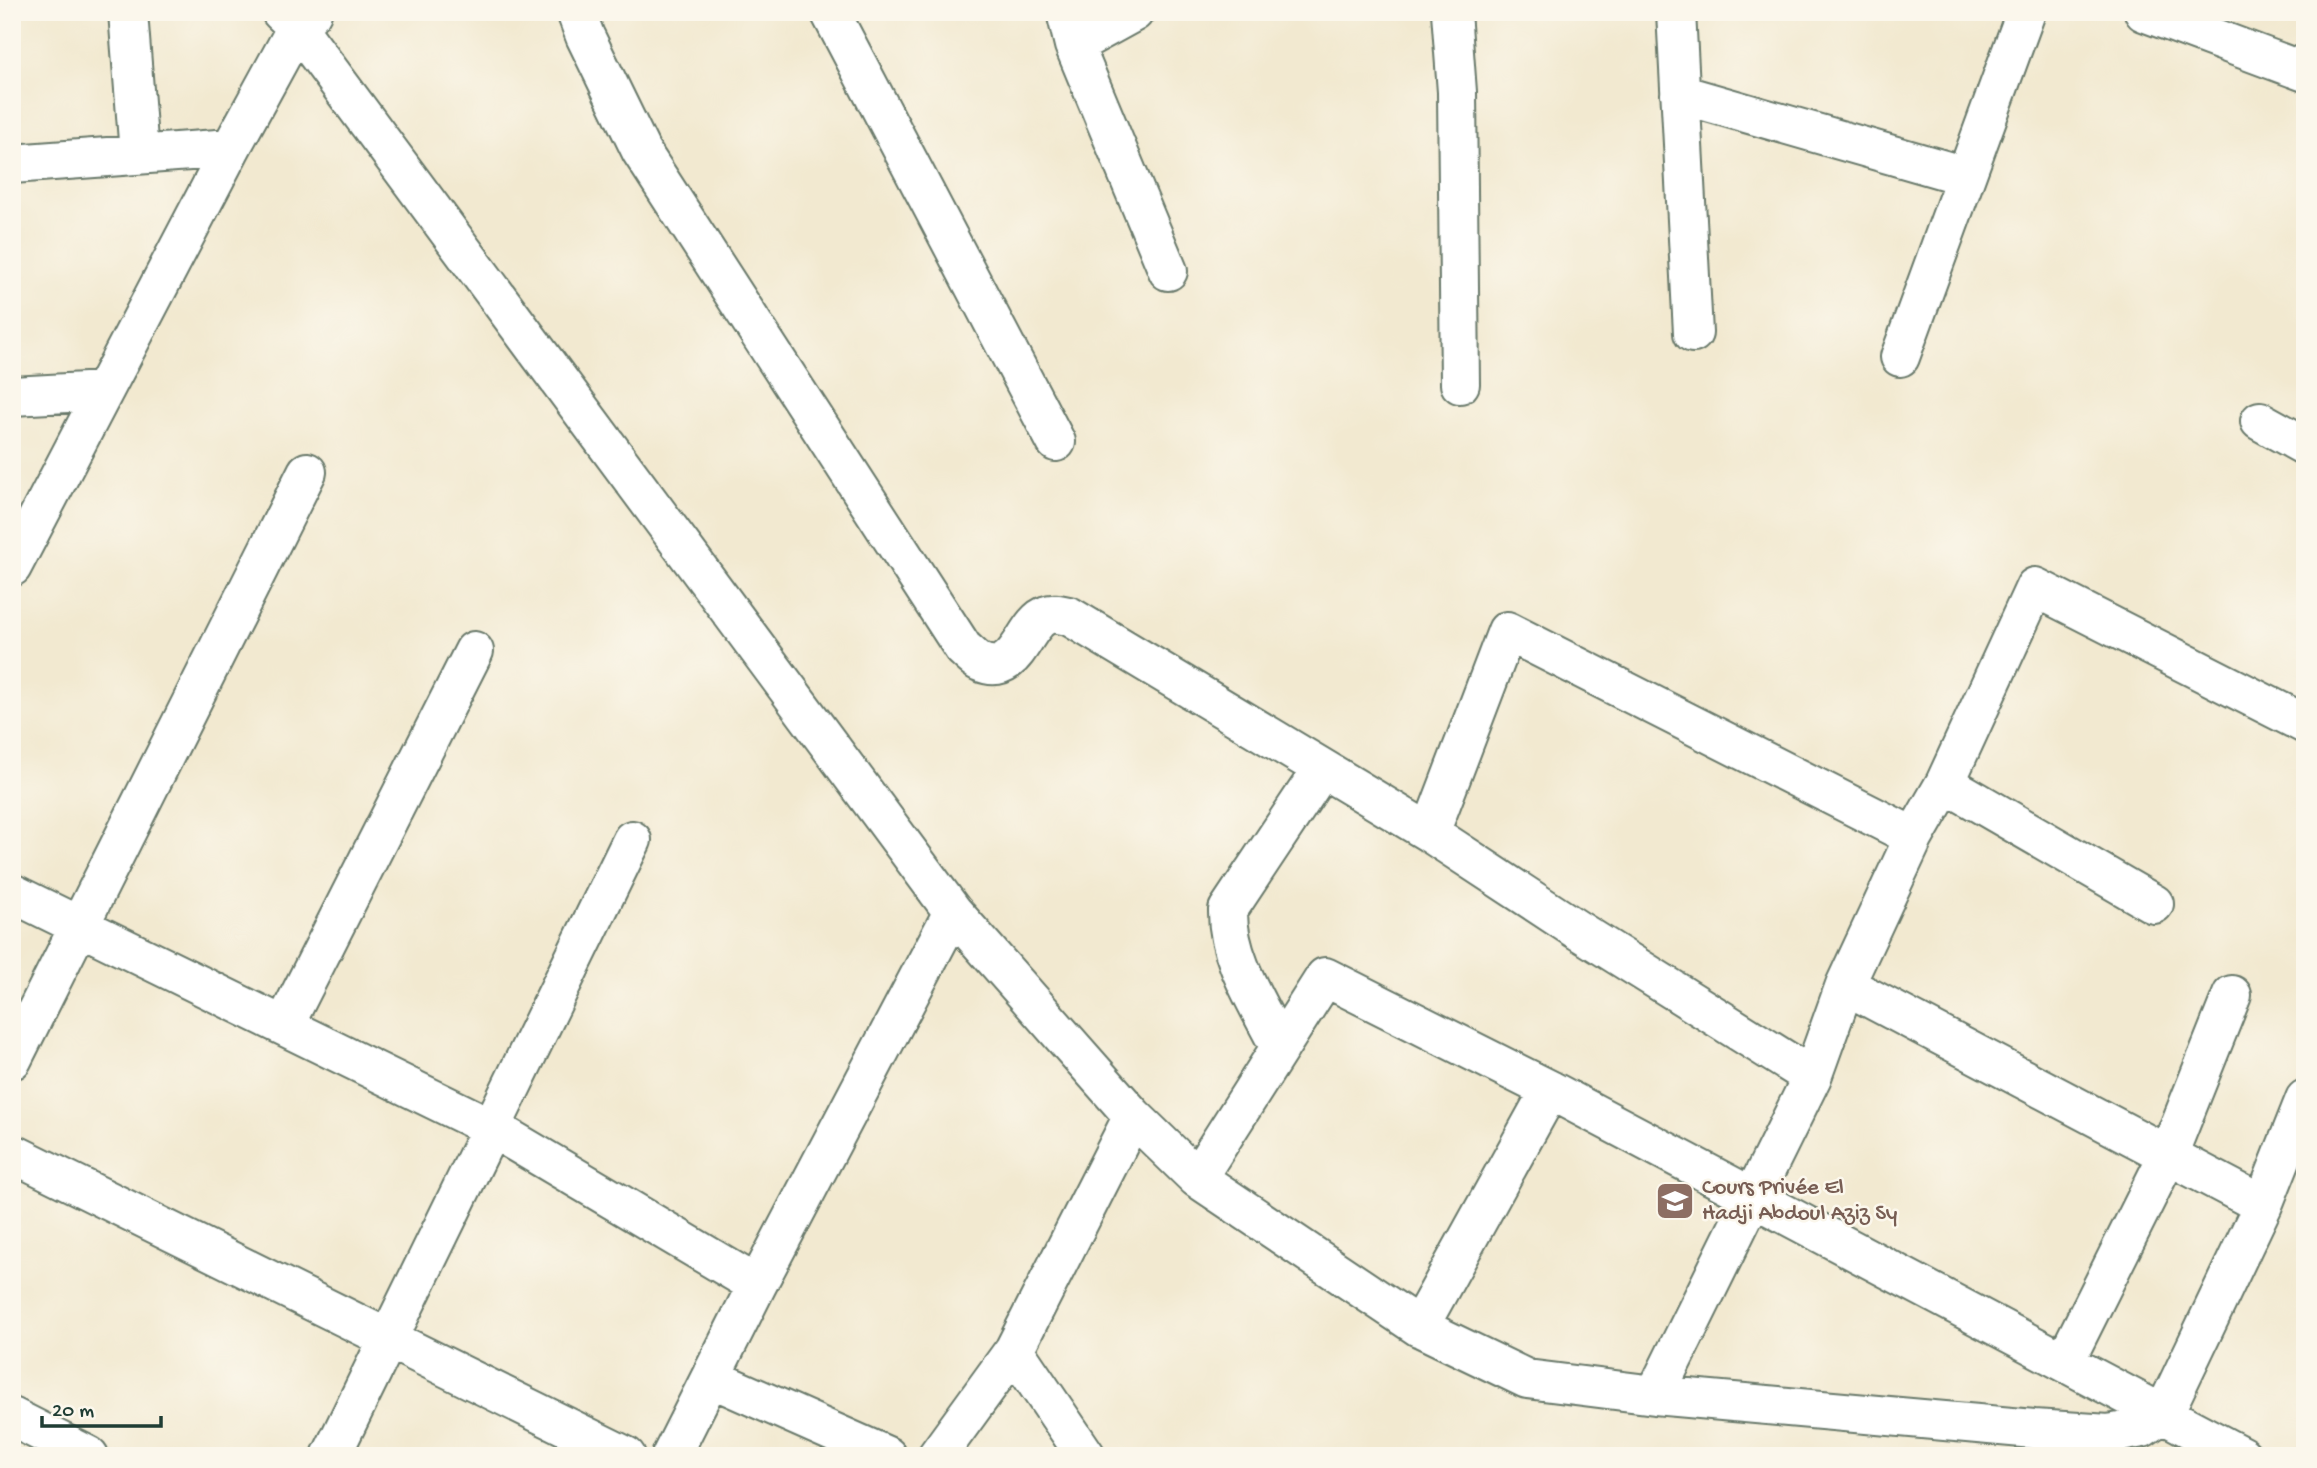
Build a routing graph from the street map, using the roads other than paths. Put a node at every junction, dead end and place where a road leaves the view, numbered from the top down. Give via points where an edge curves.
1 (128, 12) edge
2 (576, 12) edge
3 (830, 12) edge
4 (1134, 12) edge
5 (1451, 12) edge
6 (1676, 12) edge
7 (2026, 12) edge
8 (2144, 12) edge
9 (297, 17) edge
10 (1070, 29) edge
11 (2305, 72) edge
12 (1680, 94) junction
13 (231, 148) junction
14 (139, 153) junction
15 (12, 164) edge
16 (1965, 176) junction
17 (1168, 271) dead end
18 (1693, 334) dead end
19 (1900, 357) dead end
20 (1460, 384) dead end
21 (104, 391) junction
22 (12, 396) edge
23 (2260, 421) dead end
24 (1056, 442) dead end
25 (2305, 446) edge
26 (307, 472) dead end
27 (17, 548) edge
28 (474, 651) dead end
29 (2305, 724) edge
30 (1322, 769) junction
31 (1945, 783) junction
32 (1430, 833) junction
33 (1914, 837) junction
34 (632, 840) dead end
35 (12, 893) edge
36 (2154, 904) dead end
37 (953, 912) junction
38 (79, 926) junction
39 (1845, 985) junction
40 (2232, 995) dead end
41 (284, 1026) junction
42 (1280, 1048) junction
43 (12, 1060) edge
44 (1812, 1077) junction
45 (1550, 1090) junction
46 (2305, 1099) edge
47 (1133, 1116) junction
48 (492, 1128) junction
49 (12, 1153) edge
50 (2168, 1155) junction
51 (1197, 1178) junction
52 (1753, 1196) junction
53 (2263, 1205) junction
54 (757, 1285) junction
55 (1419, 1326) junction
56 (388, 1339) junction
57 (1014, 1350) junction
58 (2065, 1361) junction
59 (710, 1378) junction
60 (1656, 1395) junction
61 (2164, 1413) junction
62 (12, 1416) edge
63 (89, 1456) edge
64 (331, 1456) edge
65 (626, 1456) edge
66 (671, 1456) edge
67 (887, 1456) edge
68 (937, 1456) edge
69 (1086, 1456) edge
70 (2242, 1456) edge

1 - 14 street
2 - 30 street via 640,152 963,648 980,662 1006,661 1037,621 1048,614 1069,616
3 - 24 street
4 - 10 street
5 - 20 street via 1457,92
6 - 12 street
7 - 16 street
8 - 11 street
9 - 13 street
9 - 37 street
10 - 17 street
12 - 16 street
12 - 18 street
13 - 14 street
13 - 21 street
14 - 15 street
16 - 19 street
21 - 22 street
21 - 27 street
23 - 25 street
26 - 38 street
28 - 41 street
29 - 31 street via 2035,587
30 - 32 street
30 - 42 street via 1228,910 1229,936 1237,959
31 - 33 street
31 - 36 street
32 - 33 street via 1507,631
32 - 44 street
33 - 39 street
34 - 48 street
35 - 38 street
37 - 47 street
37 - 54 street
38 - 41 street
38 - 43 street
39 - 44 street
39 - 50 street
40 - 50 street
41 - 48 street
42 - 45 street via 1325,977
42 - 51 street
44 - 52 street
45 - 52 street
45 - 55 street
46 - 53 street
47 - 51 street
47 - 57 street
48 - 54 street
48 - 56 street
49 - 56 street
50 - 53 street
50 - 58 street
51 - 55 street
52 - 58 street
52 - 60 street
53 - 61 street
54 - 59 street
55 - 60 street via 1527,1379
56 - 64 street
56 - 65 street
57 - 68 street
57 - 69 street
58 - 61 street
59 - 66 street
59 - 67 street
60 - 61 street via 2109,1434 2142,1428
61 - 70 street
62 - 63 street

